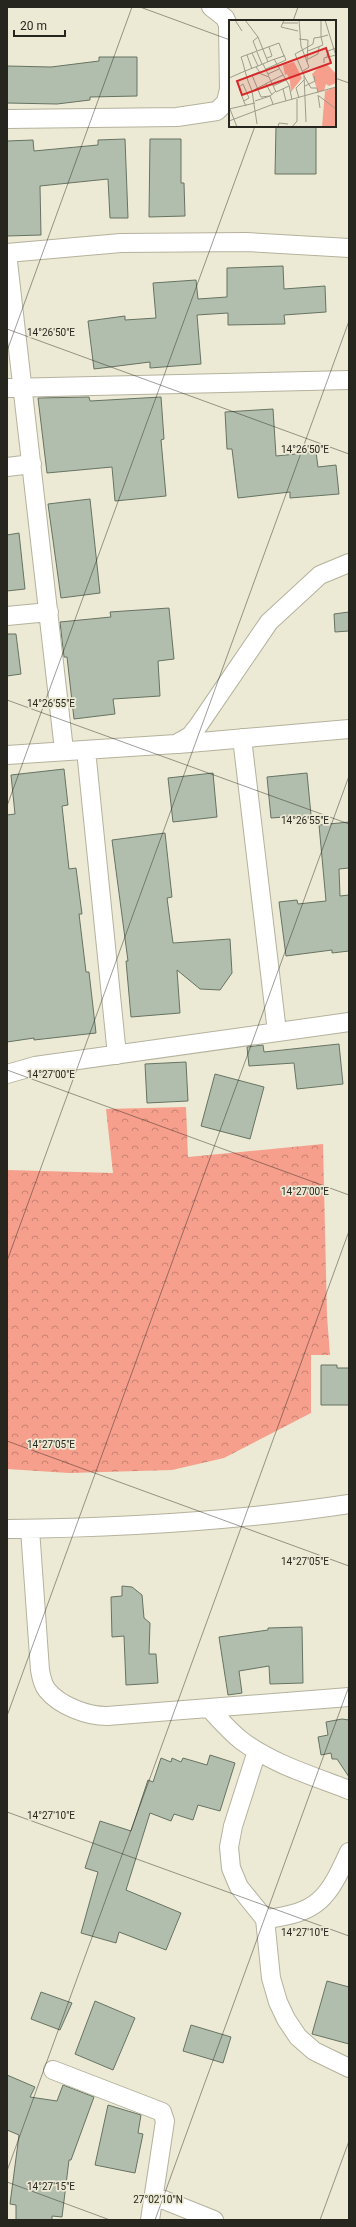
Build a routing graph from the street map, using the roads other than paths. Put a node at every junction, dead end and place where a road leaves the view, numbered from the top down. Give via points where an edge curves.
1 (211, 7) edge
2 (7, 119) edge
3 (349, 248) edge
4 (7, 253) edge
5 (349, 380) edge
6 (15, 388) edge
7 (32, 464) junction
8 (7, 467) edge
9 (349, 563) edge
10 (48, 612) junction
11 (7, 616) edge
12 (349, 729) edge
13 (242, 738) junction
14 (176, 744) junction
15 (64, 750) junction
16 (86, 750) junction
17 (7, 755) edge
18 (349, 1022) edge
19 (277, 1032) junction
20 (118, 1055) junction
21 (7, 1074) edge
22 (349, 1504) edge
23 (7, 1529) edge
24 (30, 1529) junction
25 (349, 1697) edge
26 (209, 1708) junction
27 (257, 1751) junction
28 (349, 1790) edge
29 (349, 1852) edge
30 (265, 1919) junction
31 (349, 2068) edge
32 (53, 2070) dead end
33 (154, 2196) junction
34 (150, 2220) edge
35 (214, 2220) edge

1 - 2 street via 225,18 228,25 229,89 226,102 217,111 177,117
3 - 4 street via 248,242 121,243
4 - 6 street
5 - 6 street
6 - 7 street
7 - 8 street
7 - 10 street
9 - 14 street via 320,575 269,622 198,726 190,736
10 - 11 street
10 - 15 street
12 - 13 street
13 - 14 street
13 - 19 street
14 - 16 street
15 - 16 street
15 - 17 street
16 - 20 street
18 - 19 street
19 - 20 street
20 - 21 street via 35,1066
22 - 24 street via 232,1517
23 - 24 street
24 - 26 street via 40,1670 46,1689 73,1708 99,1716
25 - 26 street
26 - 27 street via 230,1731
27 - 28 street
27 - 30 street via 233,1826 229,1847 231,1868 239,1887
29 - 30 street via 324,1897 289,1916
30 - 31 street via 270,1978 286,2019 298,2037 314,2051
32 - 33 street via 162,2112 165,2120
33 - 34 street
33 - 35 street

